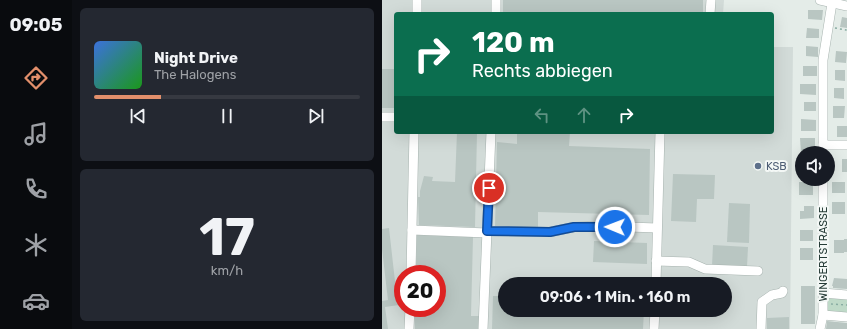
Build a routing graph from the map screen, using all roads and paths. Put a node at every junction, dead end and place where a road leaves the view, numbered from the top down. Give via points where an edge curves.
1 (417, 0) edge
2 (496, 0) edge
3 (711, 0) edge
4 (820, 0) edge
5 (832, 3) junction
6 (847, 6) edge
7 (417, 12) edge
8 (496, 12) edge
9 (710, 12) edge
10 (828, 26) junction
11 (846, 28) edge
12 (382, 117) edge
13 (394, 117) edge
14 (414, 134) edge
15 (491, 134) edge
16 (660, 134) edge
17 (847, 145) edge
18 (823, 146) edge
19 (835, 147) edge
20 (823, 186) edge
21 (657, 228) junction
22 (412, 230) junction
23 (487, 232) junction
24 (656, 261) junction
25 (410, 265) edge
26 (758, 271) dead end
27 (656, 277) edge
28 (783, 291) dead end
29 (823, 293) junction
30 (847, 295) edge
31 (823, 303) junction
32 (847, 305) edge
33 (823, 315) junction
34 (410, 317) edge
35 (655, 317) edge
36 (847, 317) edge
37 (409, 329) edge
38 (483, 329) edge
39 (654, 329) edge
40 (761, 329) edge
41 (820, 329) edge

1 - 7 street
2 - 8 street
3 - 9 street
4 - 5 street
5 - 6 street
5 - 10 street
10 - 11 path
10 - 18 street via 822,75
12 - 13 street
14 - 22 street
15 - 23 street
16 - 21 street
17 - 19 street
20 - 29 street, WINGERTSTRASSE
21 - 23 street via 601,226 574,227 550,232
21 - 24 street
22 - 23 street
22 - 25 street
23 - 38 street
24 - 26 street via 689,262 705,269
24 - 27 street
28 - 40 street via 762,302
29 - 30 street
29 - 31 street, WINGERTSTRASSE
31 - 32 path
31 - 33 street, WINGERTSTRASSE
33 - 36 street
33 - 41 street, WINGERTSTRASSE
34 - 37 street
35 - 39 street

